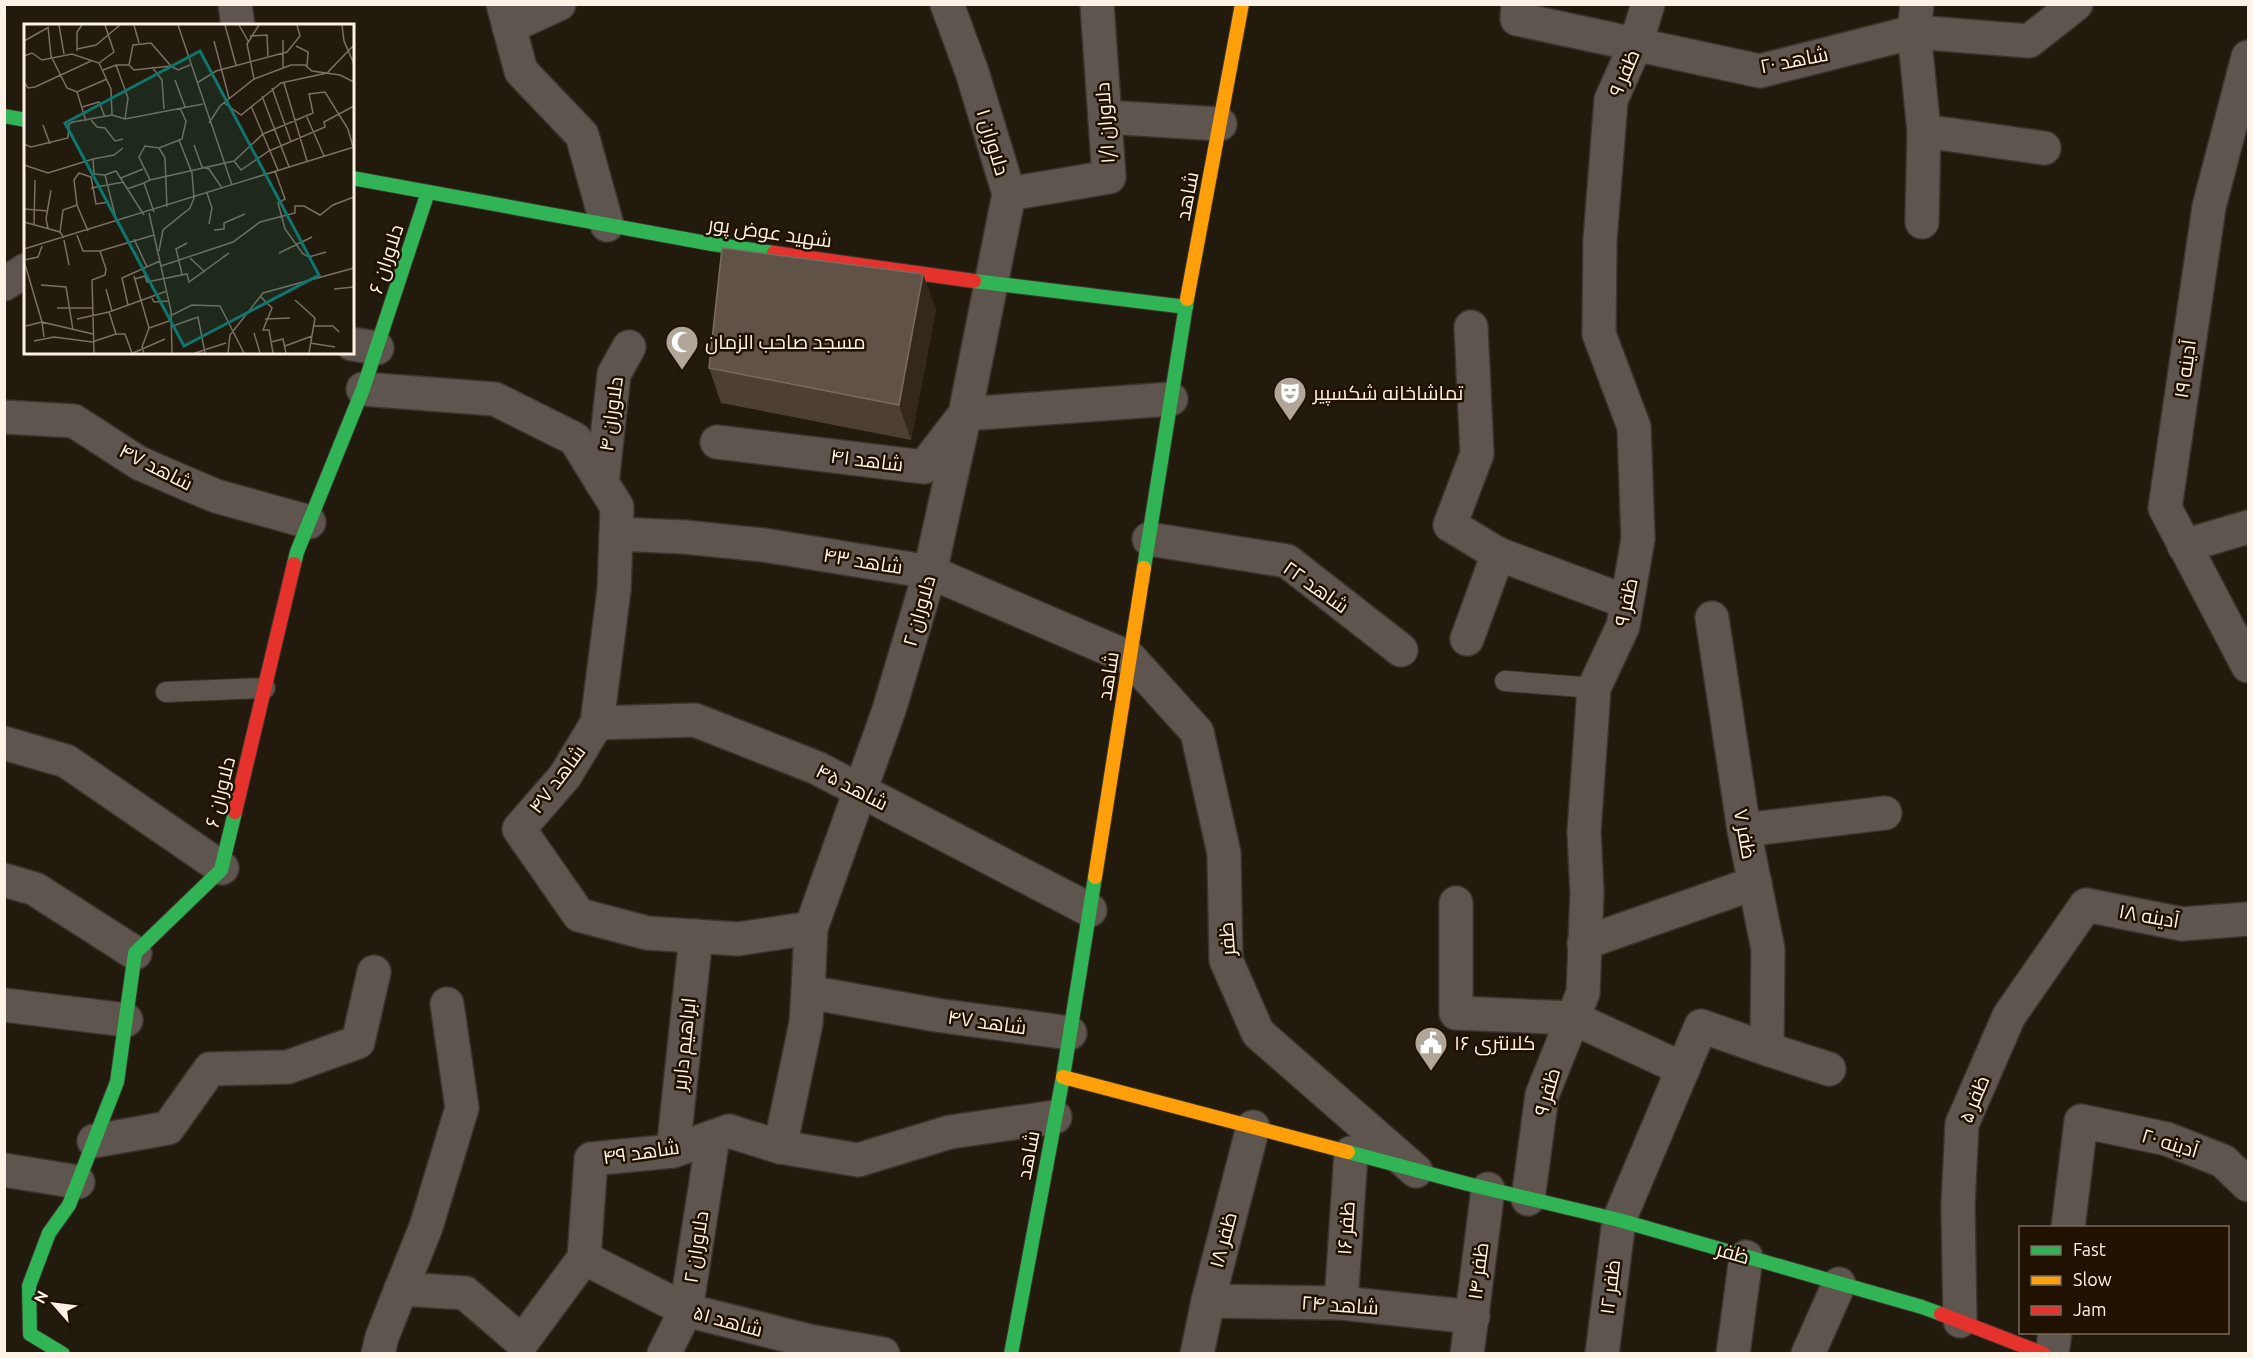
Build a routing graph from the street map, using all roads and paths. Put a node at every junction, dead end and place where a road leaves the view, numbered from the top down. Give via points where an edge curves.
1 (235, 4) edge
2 (559, 4) edge
3 (947, 4) edge
4 (1097, 4) edge
5 (1242, 4) edge
6 (1518, 4) edge
7 (1648, 4) edge
8 (2076, 4) edge
9 (506, 16) edge
10 (1916, 19) edge
11 (238, 24) edge
12 (1636, 44) junction
13 (2248, 57) edge
14 (4, 116) edge
15 (1105, 117) junction
16 (24, 120) edge
17 (1220, 124) junction
18 (1924, 131) junction
19 (2044, 147) dead end
20 (354, 178) edge
21 (428, 192) junction
22 (1009, 194) junction
23 (1922, 222) dead end
24 (607, 225) junction
25 (24, 271) edge
26 (990, 283) junction
27 (4, 284) edge
28 (1186, 307) junction
29 (1471, 327) dead end
30 (365, 346) edge
31 (628, 347) dead end
32 (363, 389) junction
33 (1171, 399) junction
34 (965, 414) junction
35 (4, 417) edge
36 (717, 442) dead end
37 (602, 483) junction
38 (309, 522) junction
39 (2248, 527) edge
40 (616, 534) junction
41 (1149, 539) junction
42 (2184, 546) junction
43 (1498, 554) junction
44 (930, 572) junction
45 (1627, 602) junction
46 (1712, 618) dead end
47 (1467, 639) dead end
48 (1401, 650) dead end
49 (1130, 658) junction
50 (2248, 666) edge
51 (1505, 681) dead end
52 (265, 688) junction
53 (1594, 688) junction
54 (166, 692) dead end
55 (597, 723) junction
56 (4, 743) edge
57 (860, 791) junction
58 (1885, 813) dead end
59 (1744, 830) junction
60 (222, 867) junction
61 (4, 880) edge
62 (1755, 883) junction
63 (1456, 903) dead end
64 (2086, 904) joint
65 (1090, 910) junction
66 (2248, 919) edge
67 (811, 928) junction
68 (696, 936) junction
69 (1584, 943) junction
70 (135, 953) junction
71 (374, 972) dead end
72 (808, 992) junction
73 (447, 1004) dead end
74 (4, 1005) edge
75 (1573, 1018) junction
76 (126, 1020) junction
77 (1070, 1033) junction
78 (1767, 1049) junction
79 (1683, 1069) junction
80 (1829, 1070) dead end
81 (1063, 1077) junction
82 (1055, 1117) junction
83 (1253, 1127) junction
84 (713, 1137) junction
85 (94, 1141) junction
86 (780, 1147) junction
87 (673, 1151) junction
88 (1352, 1153) junction
89 (4, 1170) edge
90 (1416, 1171) junction
91 (78, 1182) junction
92 (2248, 1185) edge
93 (1488, 1189) junction
94 (1528, 1199) junction
95 (1619, 1220) junction
96 (2068, 1226) edge
97 (1746, 1257) junction
98 (584, 1258) junction
99 (1839, 1284) junction
100 (402, 1288) junction
101 (1208, 1301) junction
102 (1341, 1303) junction
103 (686, 1310) junction
104 (1473, 1317) junction
105 (1960, 1321) junction
106 (2055, 1334) edge
107 (1997, 1345) edge
108 (808, 1347) edge
109 (524, 1348) edge
110 (63, 1353) edge
111 (378, 1353) edge
112 (664, 1353) edge
113 (883, 1353) edge
114 (1011, 1353) edge
115 (1197, 1353) edge
116 (1467, 1353) edge
117 (1602, 1353) edge
118 (1733, 1353) edge
119 (1808, 1353) edge
120 (2044, 1353) edge
121 (2052, 1353) edge

1 - 11 street
2 - 9 street
3 - 22 street, دلاوران ۱
4 - 15 street, دلاوران ۱/۱
5 - 17 street, شاهد
6 - 12 street, شاهد ۲۰ via 1517,19
7 - 12 street, ظفر ۹
8 - 10 street, شاهد ۲۰ via 2029,41
9 - 24 street via 521,71 582,135
10 - 12 street, شاهد ۲۰ via 1760,71
10 - 18 street
12 - 45 street, ظفر ۹ via 1611,100 1600,240 1599,334 1634,427 1638,539
13 - 42 street, آدینه ۱۹ via 2209,207 2164,508
14 - 16 street
15 - 17 street
15 - 22 street, دلاوران ۱/۱ via 1109,177
17 - 28 street, شاهد
18 - 19 street
18 - 23 street
20 - 21 street, شهید عوض پور
21 - 24 street, شهید عوض پور
21 - 30 street, دلاوران ۶
22 - 26 street, دلاوران ۱
24 - 26 street, شهید عوض پور via 712,244
25 - 27 street
26 - 28 street, شهید عوض پور
26 - 34 street, دلاوران ۲
28 - 33 street, شاهد
29 - 43 street via 1477,454 1450,525
30 - 32 street, دلاوران ۶
31 - 37 street, دلاوران ۴ via 614,374
32 - 37 street, شاهد ۴۷ via 495,399 575,439
32 - 38 street, دلاوران ۶
33 - 34 street
33 - 41 street, شاهد
34 - 36 street, شاهد ۴۱ via 924,467
34 - 44 street, دلاوران ۲
35 - 38 street, شاهد ۴۷ via 74,421 139,463 192,486
37 - 40 street, شاهد ۴۷ via 617,507
38 - 52 street, دلاوران ۶ via 297,552
39 - 42 street
40 - 44 street, شاهد ۴۳ via 765,545
40 - 55 street, شاهد ۴۷ via 614,590
41 - 48 street, شاهد ۲۲ via 1287,561
41 - 49 street, شاهد
42 - 50 street, آدینه ۱۹
43 - 45 street
43 - 47 street
44 - 49 street, شاهد ۴۳
44 - 57 street, دلاوران ۲
45 - 53 street, ظفر ۹ via 1623,626
46 - 59 street, ظفر ۷
49 - 65 street, شاهد
49 - 90 street, ظفر via 1197,732 1224,853 1226,960 1258,1033
51 - 53 lane
52 - 54 lane
52 - 60 street, دلاوران ۶
53 - 69 street, ظفر ۹ via 1584,832
55 - 57 street, شاهد ۴۵ via 695,720 818,768
55 - 68 street, شاهد ۴۷ via 565,776 519,829 579,915 647,933
56 - 60 street via 66,761
57 - 65 street, شاهد ۴۵
57 - 67 street, دلاوران ۲
58 - 59 street
59 - 62 street, ظفر ۷
60 - 70 street
61 - 70 street via 35,889
62 - 69 street
62 - 78 street, ظفر ۷ via 1768,949
63 - 75 street via 1456,1013
64 - 66 street, آدینه ۱۸ via 2182,924
64 - 105 street, ظفر ۵ via 2010,1016 1962,1124 1958,1205
65 - 77 street, شاهد
67 - 68 street, شاهد ۴۷ via 738,939
67 - 72 street
68 - 87 street, ابراهیم داربر
69 - 75 street, ظفر ۹ via 1582,993
70 - 76 street
71 - 85 street via 358,1042 288,1067 210,1069 168,1128
72 - 77 street, شاهد ۴۷
72 - 86 street via 806,1023
73 - 100 street via 462,1108 426,1227
74 - 76 street
75 - 79 street
75 - 94 street, ظفر ۹ via 1542,1095
76 - 85 street via 117,1082
77 - 81 street, شاهد
78 - 79 street via 1701,1026
78 - 80 street
79 - 95 street
81 - 82 street, شاهد
81 - 83 street, ظفر
82 - 86 street, شاهد ۴۹ via 950,1132 858,1160
82 - 114 street, شاهد
83 - 88 street, ظفر
83 - 101 street, ظفر ۱۸
84 - 86 street, شاهد ۴۹ via 729,1131
84 - 87 street, شاهد ۴۹
84 - 103 street, دلاوران ۲
85 - 91 street
87 - 98 street, شاهد ۴۹ via 591,1159
88 - 90 street, ظفر
88 - 102 street, ظفر ۱۶
89 - 91 street
90 - 93 street, ظفر
91 - 110 street via 69,1205 49,1233 29,1286 30,1334
92 - 96 street, آدینه ۲۰ via 2223,1161 2167,1139 2081,1120
93 - 94 street, ظفر
93 - 104 street, ظفر ۱۴
94 - 95 street, ظفر
95 - 97 street, ظفر
95 - 117 street, ظفر ۱۲
97 - 99 street, ظفر
97 - 118 street
98 - 103 street, شاهد ۵۱
98 - 109 street
99 - 105 street, ظفر
99 - 119 street
100 - 109 street via 465,1293
100 - 111 street
101 - 102 street, شاهد ۲۴
101 - 115 street, ظفر ۱۸
102 - 104 street, شاهد ۲۴
103 - 108 street, شاهد ۵۱
103 - 112 street, دلاوران ۲
104 - 116 street, ظفر ۱۴
105 - 107 street, ظفر
106 - 121 street
107 - 120 street, ظفر
108 - 113 street, شاهد ۵۱

